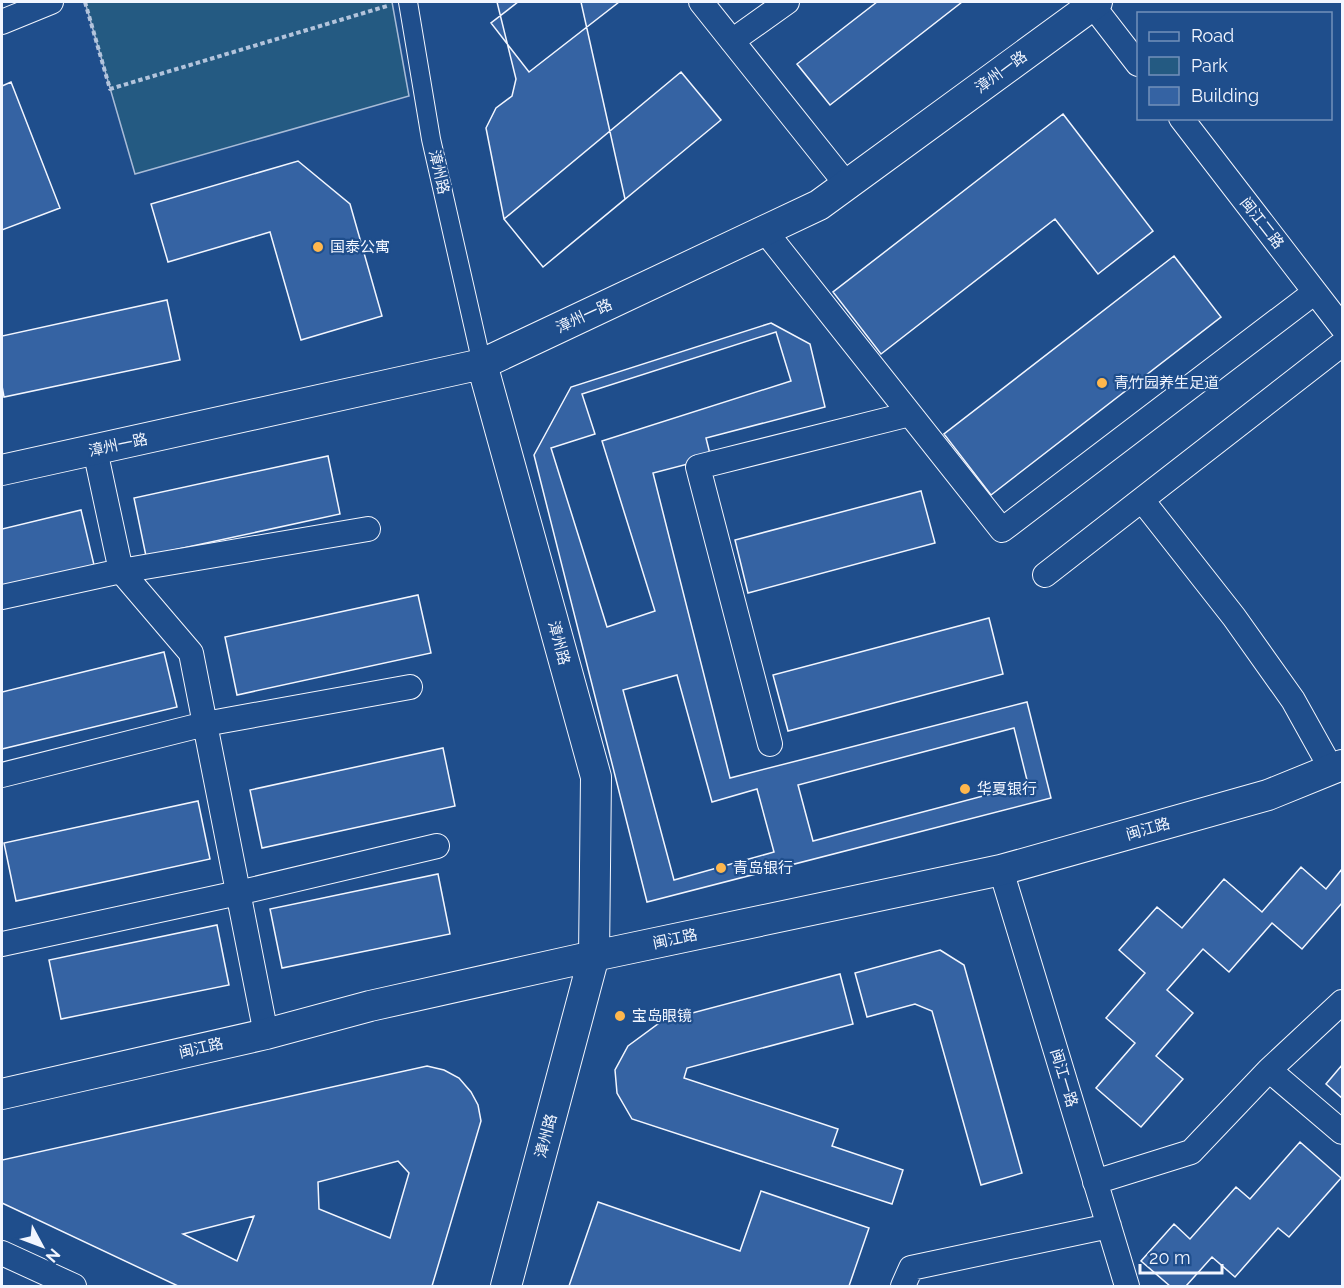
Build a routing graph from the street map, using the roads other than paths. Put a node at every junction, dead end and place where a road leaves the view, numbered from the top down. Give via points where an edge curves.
1 (51, 2) edge
2 (700, 2) edge
3 (787, 2) edge
4 (399, 3) edge
5 (1093, 3) edge
6 (2, 22) edge
7 (732, 41) junction
8 (1137, 63) edge
9 (1183, 120) edge
10 (847, 185) junction
11 (765, 231) junction
12 (1315, 292) junction
13 (1342, 327) edge
14 (1342, 344) edge
15 (482, 364) junction
16 (910, 414) junction
17 (95, 450) junction
18 (2, 470) edge
19 (1142, 500) junction
20 (368, 529) dead end
21 (121, 571) junction
22 (1045, 575) dead end
23 (2, 597) edge
24 (410, 687) dead end
25 (205, 724) junction
26 (770, 744) dead end
27 (1337, 767) edge
28 (2, 775) edge
29 (437, 846) dead end
30 (1001, 870) junction
31 (238, 893) junction
32 (2, 944) edge
33 (594, 956) junction
34 (1342, 1002) edge
35 (266, 1034) junction
36 (1269, 1070) junction
37 (2, 1094) edge
38 (1342, 1132) edge
39 (1095, 1182) junction
40 (1108, 1226) junction
41 (2, 1253) edge
42 (74, 1287) edge
43 (506, 1287) edge
44 (903, 1287) edge
45 (1127, 1287) edge

1 - 6 street
2 - 7 street
3 - 7 street
4 - 15 street, 漳州路
5 - 8 street
5 - 10 street, 漳州一路
7 - 10 street
9 - 12 street, 闽江二路
10 - 11 street, 漳州一路 via 819,205
11 - 15 street, 漳州一路
11 - 16 street
12 - 13 street, 闽江二路
12 - 16 street via 1002,530
14 - 19 street
15 - 17 street, 漳州一路
15 - 33 street, 漳州路 via 596,777
16 - 26 street via 698,466
17 - 18 street, 漳州一路
17 - 21 street
19 - 22 street
19 - 27 street via 1234,617
20 - 21 street
21 - 23 street
21 - 25 street via 191,653
24 - 25 street
25 - 28 street
25 - 31 street
27 - 30 street, 闽江路 via 1269,795
29 - 31 street
30 - 33 street, 闽江路
30 - 39 street, 闽江一路
31 - 32 street
31 - 35 street
33 - 35 street, 闽江路 via 370,1006
33 - 43 street, 漳州路
34 - 36 street
35 - 37 street, 闽江路
36 - 38 street
36 - 39 street via 1191,1152
39 - 40 street, 闽江一路
40 - 44 street via 911,1268
40 - 45 street, 闽江一路
41 - 42 street

